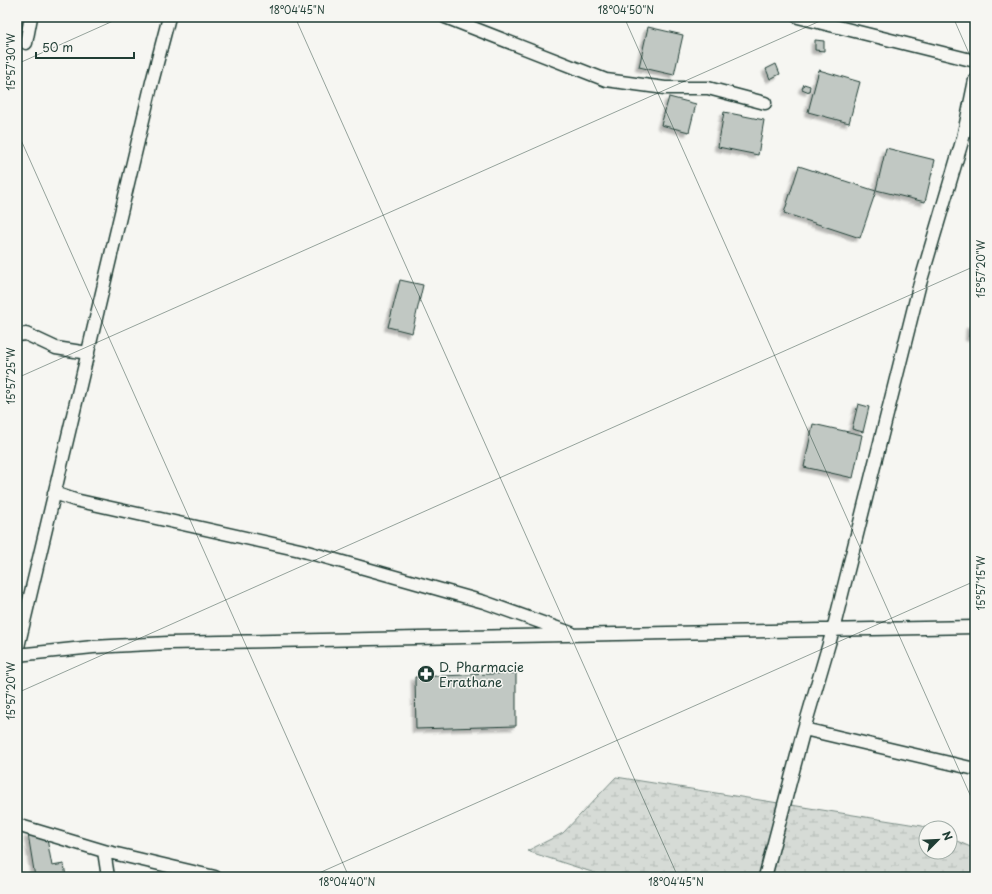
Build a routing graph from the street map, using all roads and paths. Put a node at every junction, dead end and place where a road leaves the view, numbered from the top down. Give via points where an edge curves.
1 (31, 17) edge
2 (169, 17) edge
3 (445, 17) edge
4 (798, 17) edge
5 (26, 43) dead end
6 (975, 61) edge
7 (975, 80) edge
8 (765, 103) dead end
9 (17, 335) edge
10 (88, 353) junction
11 (54, 493) junction
12 (975, 627) edge
13 (833, 630) junction
14 (578, 635) junction
15 (17, 651) edge
16 (17, 655) edge
17 (804, 729) junction
18 (975, 769) edge
19 (17, 825) edge
20 (104, 851) junction
21 (192, 875) edge
22 (108, 877) edge
23 (216, 877) edge
24 (765, 877) edge

1 - 5 street
2 - 10 street
3 - 8 street via 606,80 664,88 708,88
4 - 6 street
7 - 13 street via 963,138 919,287
9 - 10 street via 26,334 56,348
10 - 11 street
11 - 14 street via 75,500 300,550 484,602
11 - 15 street
12 - 13 street
13 - 14 street
13 - 17 street
14 - 16 street via 168,643
17 - 18 street
17 - 24 street
19 - 20 street
20 - 21 street
20 - 22 street
21 - 23 street

